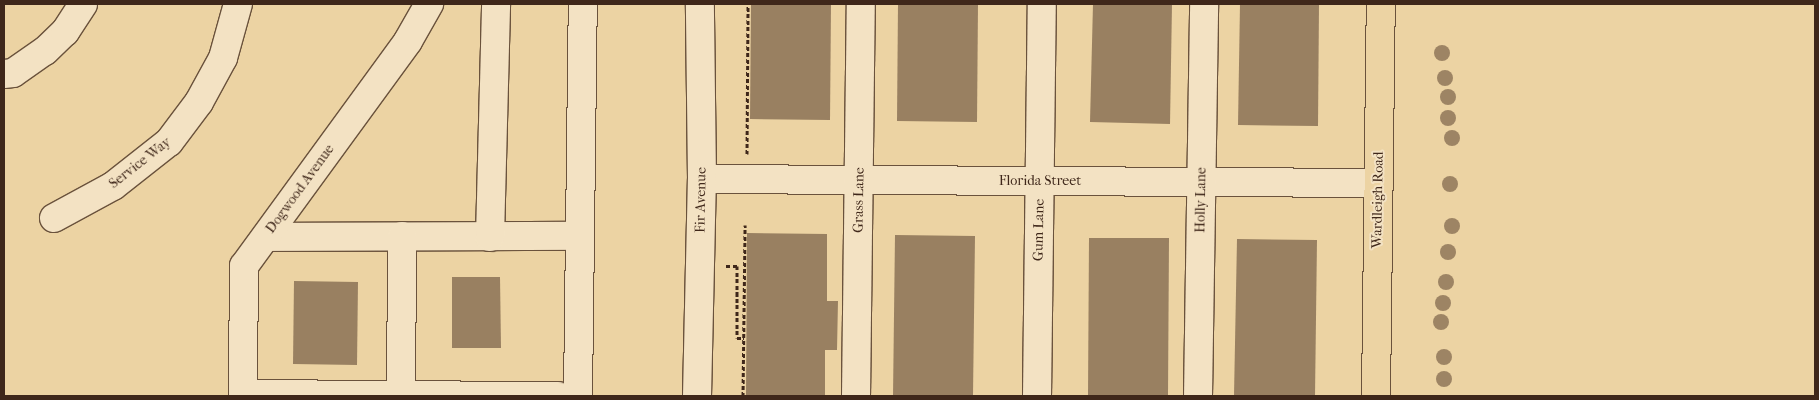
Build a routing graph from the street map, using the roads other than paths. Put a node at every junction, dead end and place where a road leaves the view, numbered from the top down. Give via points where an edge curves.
1 (83, 4) edge
2 (238, 4) edge
3 (429, 4) edge
4 (496, 4) edge
5 (583, 4) edge
6 (700, 4) edge
7 (861, 4) edge
8 (1042, 4) edge
9 (1204, 4) edge
10 (1380, 4) edge
11 (4, 74) edge
12 (702, 179) junction
13 (859, 180) junction
14 (1040, 181) junction
15 (1201, 182) junction
16 (1378, 183) junction
17 (54, 218) dead end
18 (402, 236) junction
19 (490, 236) junction
20 (580, 236) junction
21 (266, 237) junction
22 (244, 395) edge
23 (401, 396) edge
24 (558, 396) edge
25 (578, 396) edge
26 (697, 396) edge
27 (856, 396) edge
28 (1037, 396) edge
29 (1198, 396) edge
30 (1376, 396) edge

1 - 11 street via 65,32 45,52 13,73
2 - 17 street, Service Way via 223,58 200,102 169,142 113,186
3 - 21 street, Dogwood Avenue via 408,40
4 - 19 street
5 - 20 street
6 - 12 street, Fir Avenue
7 - 13 street, Grass Lane
8 - 14 street, Gum Lane
9 - 15 street, Holly Lane
10 - 16 main road, Wardleigh Road
12 - 13 street, Florida Street
12 - 26 street, Fir Avenue
13 - 14 street, Florida Street
13 - 27 street, Grass Lane
14 - 15 street, Florida Street
14 - 28 street, Gum Lane
15 - 16 street, Florida Street
15 - 29 street, Holly Lane
16 - 30 main road, Wardleigh Road
18 - 19 street
18 - 21 street
18 - 23 street
19 - 20 street
20 - 25 street
21 - 22 street, Dogwood Avenue via 244,266
22 - 23 street
23 - 24 street

